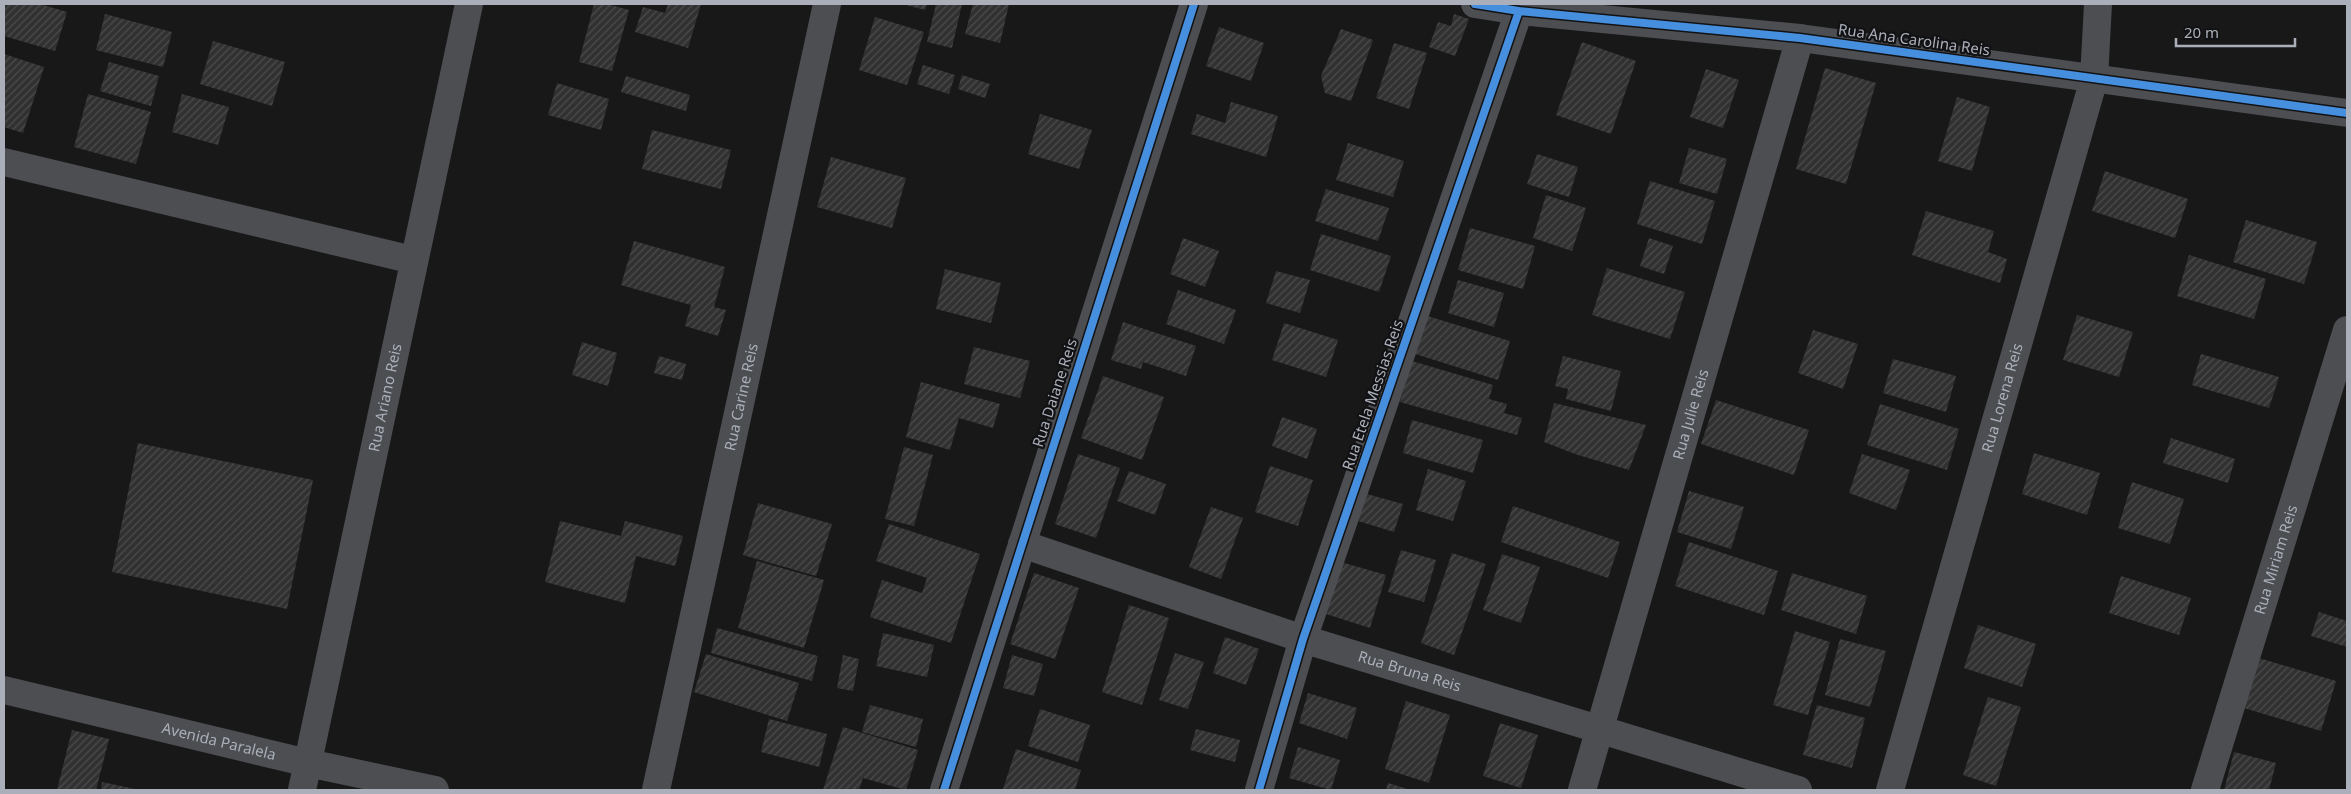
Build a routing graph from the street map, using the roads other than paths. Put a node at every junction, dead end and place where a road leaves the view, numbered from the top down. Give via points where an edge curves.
1 (469, 4) edge
2 (827, 4) edge
3 (1194, 4) edge
4 (1475, 4) edge
5 (2098, 4) edge
6 (1519, 11) junction
7 (1800, 38) junction
8 (2094, 78) junction
9 (2347, 113) edge
10 (4, 162) edge
11 (413, 260) junction
12 (2347, 330) edge
13 (1022, 544) junction
14 (1303, 639) junction
15 (4, 690) edge
16 (1600, 729) junction
17 (308, 763) junction
18 (302, 790) edge
19 (434, 790) edge
20 (656, 790) edge
21 (944, 790) edge
22 (1259, 790) edge
23 (1582, 790) edge
24 (1798, 790) edge
25 (1890, 790) edge
26 (2205, 790) edge

1 - 11 street, Rua Ariano Reis
2 - 20 street, Rua Carine Reis
3 - 13 street, Rua Daiane Reis
4 - 6 street, Rua Ana Carolina Reis
5 - 8 street, Rua Lorena Reis
6 - 7 street, Rua Ana Carolina Reis
6 - 14 street, Rua Etela Messias Reis
7 - 8 street, Rua Ana Carolina Reis
7 - 16 street, Rua Julie Reis
8 - 9 street, Rua Ana Carolina Reis
8 - 25 street, Rua Lorena Reis
10 - 11 street
11 - 17 street, Rua Ariano Reis
12 - 26 street, Rua Miriam Reis
13 - 14 street, Rua Bruna Reis
13 - 21 street, Rua Daiane Reis
14 - 16 street, Rua Bruna Reis
14 - 22 street, Rua Etela Messias Reis
15 - 17 street, Avenida Paralela
16 - 23 street, Rua Julie Reis
16 - 24 street, Rua Bruna Reis
17 - 18 street, Rua Ariano Reis
17 - 19 street, Avenida Paralela

